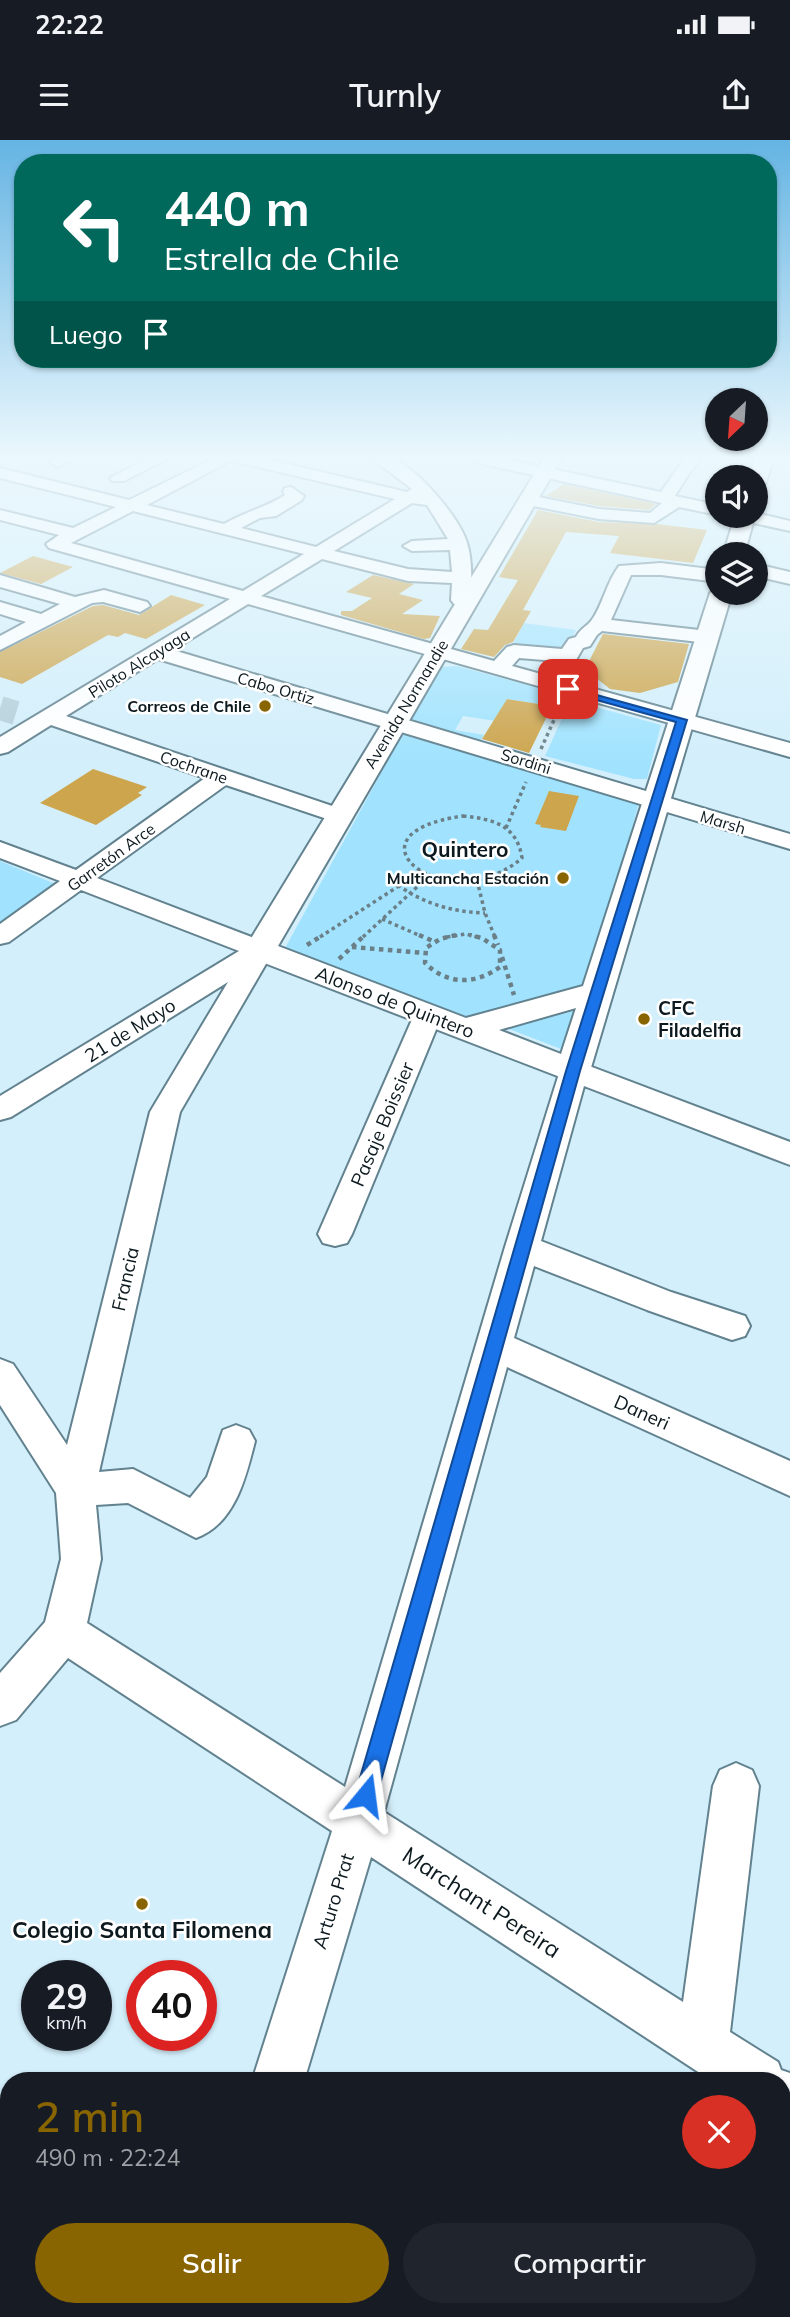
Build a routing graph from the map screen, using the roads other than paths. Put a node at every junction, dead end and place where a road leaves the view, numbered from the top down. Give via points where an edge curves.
1 (109, 560) edge
2 (309, 560) edge
3 (342, 560) edge
4 (459, 560) edge
5 (487, 560) edge
6 (768, 573) edge
7 (705, 574) edge
8 (461, 578) junction
9 (790, 578) edge
10 (0, 581) edge
11 (244, 599) junction
12 (76, 603) junction
13 (717, 605) edge
14 (140, 606) dead end
15 (0, 608) edge
16 (461, 611) junction
17 (42, 621) junction
18 (599, 625) junction
19 (708, 637) junction
20 (0, 644) edge
21 (156, 652) junction
22 (437, 652) junction
23 (498, 669) junction
24 (16, 713) tunnel mouth
25 (47, 719) junction
26 (682, 720) junction
27 (395, 723) junction
28 (0, 747) edge
29 (790, 750) edge
30 (222, 777) junction
31 (656, 802) junction
32 (339, 816) junction
33 (790, 842) edge
34 (0, 849) edge
35 (78, 880) junction
36 (0, 936) edge
37 (273, 954) junction
38 (597, 992) junction
39 (428, 1014) junction
40 (464, 1029) junction
41 (573, 1071) junction
42 (0, 1110) edge
43 (790, 1154) edge
44 (335, 1234) dead end
45 (522, 1247) junction
46 (732, 1326) dead end
47 (494, 1345) junction
48 (0, 1374) edge
49 (236, 1441) dead end
50 (790, 1479) edge
51 (75, 1490) junction
52 (64, 1632) junction
53 (0, 1705) edge
54 (736, 1786) dead end
55 (358, 1822) junction
56 (703, 2044) junction
57 (281, 2072) edge
58 (745, 2072) edge

1 - 11 street
2 - 11 street, Piloto Alcayaga
3 - 8 street via 408,575
4 - 8 street
5 - 16 main road, Avenida Normandie
6 - 9 street
7 - 18 street via 626,570
8 - 16 street
10 - 12 street
11 - 21 street, Piloto Alcayaga
11 - 22 street
12 - 14 street via 104,596
12 - 17 street
13 - 19 main road, Arturo Prat
15 - 17 street
16 - 22 main road, Avenida Normandie
17 - 20 street
18 - 19 street
18 - 23 street via 583,642 576,643 569,656 514,651
19 - 26 main road, Arturo Prat
21 - 25 street, Piloto Alcayaga
21 - 27 street, Cabo Ortiz
22 - 23 street
22 - 27 main road, Avenida Normandie
23 - 26 street
24 - 25 street, Cochrane
25 - 28 street, Piloto Alcayaga
25 - 30 street, Cochrane
26 - 29 street
26 - 31 main road, Arturo Prat
27 - 31 street, Sordini
27 - 32 main road, Avenida Normandie
30 - 32 street, Cochrane
30 - 35 street, Garretón Arce
31 - 33 street, Marsh
31 - 38 main road, Arturo Prat
32 - 37 main road, Avenida Normandie
34 - 35 street, Alonso de Quintero
35 - 36 street, Garretón Arce
35 - 37 street, Alonso de Quintero
37 - 39 main road, Alonso de Quintero
37 - 42 street, 21 de Mayo
37 - 51 street, Francia via 164,1112
38 - 40 main road
38 - 41 main road, Arturo Prat
39 - 40 main road, Alonso de Quintero
39 - 44 street, Pasaje Boissier
40 - 41 main road, Alonso de Quintero
41 - 43 street, Alonso de Quintero
41 - 45 street, Arturo Prat
45 - 46 street
45 - 47 street, Arturo Prat
47 - 50 street, Daneri
47 - 55 street, Arturo Prat
48 - 51 street
49 - 51 street via 225,1484 196,1521 133,1486
51 - 52 street, Francia via 81,1559
52 - 53 street
52 - 55 street, Marchant Pereira
54 - 56 street
55 - 56 street, Marchant Pereira
55 - 57 street, Arturo Prat
56 - 58 street, Marchant Pereira

